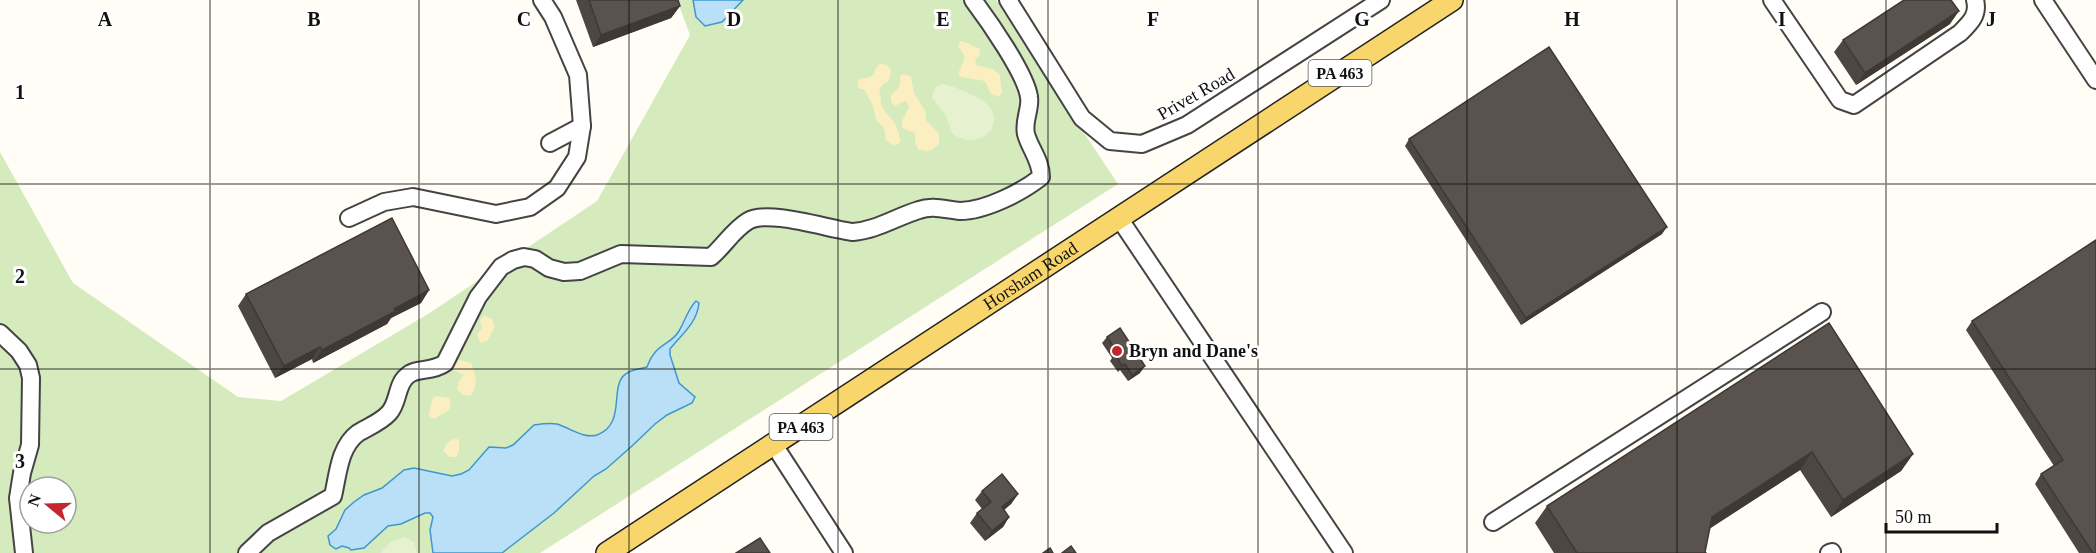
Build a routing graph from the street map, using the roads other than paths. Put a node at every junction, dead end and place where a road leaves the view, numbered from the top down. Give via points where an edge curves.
1 (542, 0) edge
2 (974, 0) edge
3 (1008, 0) edge
4 (1381, 0) edge
5 (1452, 0) edge
6 (1772, 0) edge
7 (1975, 0) edge
8 (2043, 0) edge
9 (2096, 80) edge
10 (582, 126) junction
11 (550, 143) dead end
12 (348, 218) dead end
13 (1119, 218) junction
14 (1822, 312) dead end
15 (0, 333) edge
16 (774, 445) junction
17 (1493, 522) dead end
18 (24, 553) edge
19 (247, 553) edge
20 (607, 553) edge
21 (844, 553) edge
22 (1344, 553) edge

1 - 10 street via 578,75
2 - 19 street via 1025,84 1029,98 1026,131 1041,167 1041,177 1017,193 973,210 933,207 866,231 853,232 772,216 756,217 737,229 711,257 621,255 580,271 564,272 536,259 513,260 501,267 478,297 445,363 405,376 389,414 349,442 342,454 333,496 268,533
3 - 4 street, Privet Road via 1082,118 1110,141 1142,144 1187,126
5 - 13 main road, Horsham Road / PA 463
6 - 7 street via 1840,100 1854,105 1960,33 1975,15
8 - 9 street
10 - 11 street
10 - 12 street via 577,157 556,188 530,207 496,214 413,197 384,202
13 - 16 main road, Horsham Road / PA 463
13 - 22 street
14 - 17 street
15 - 18 street via 19,351 32,378 30,445 18,498
16 - 20 main road, Horsham Road / PA 463
16 - 21 street

